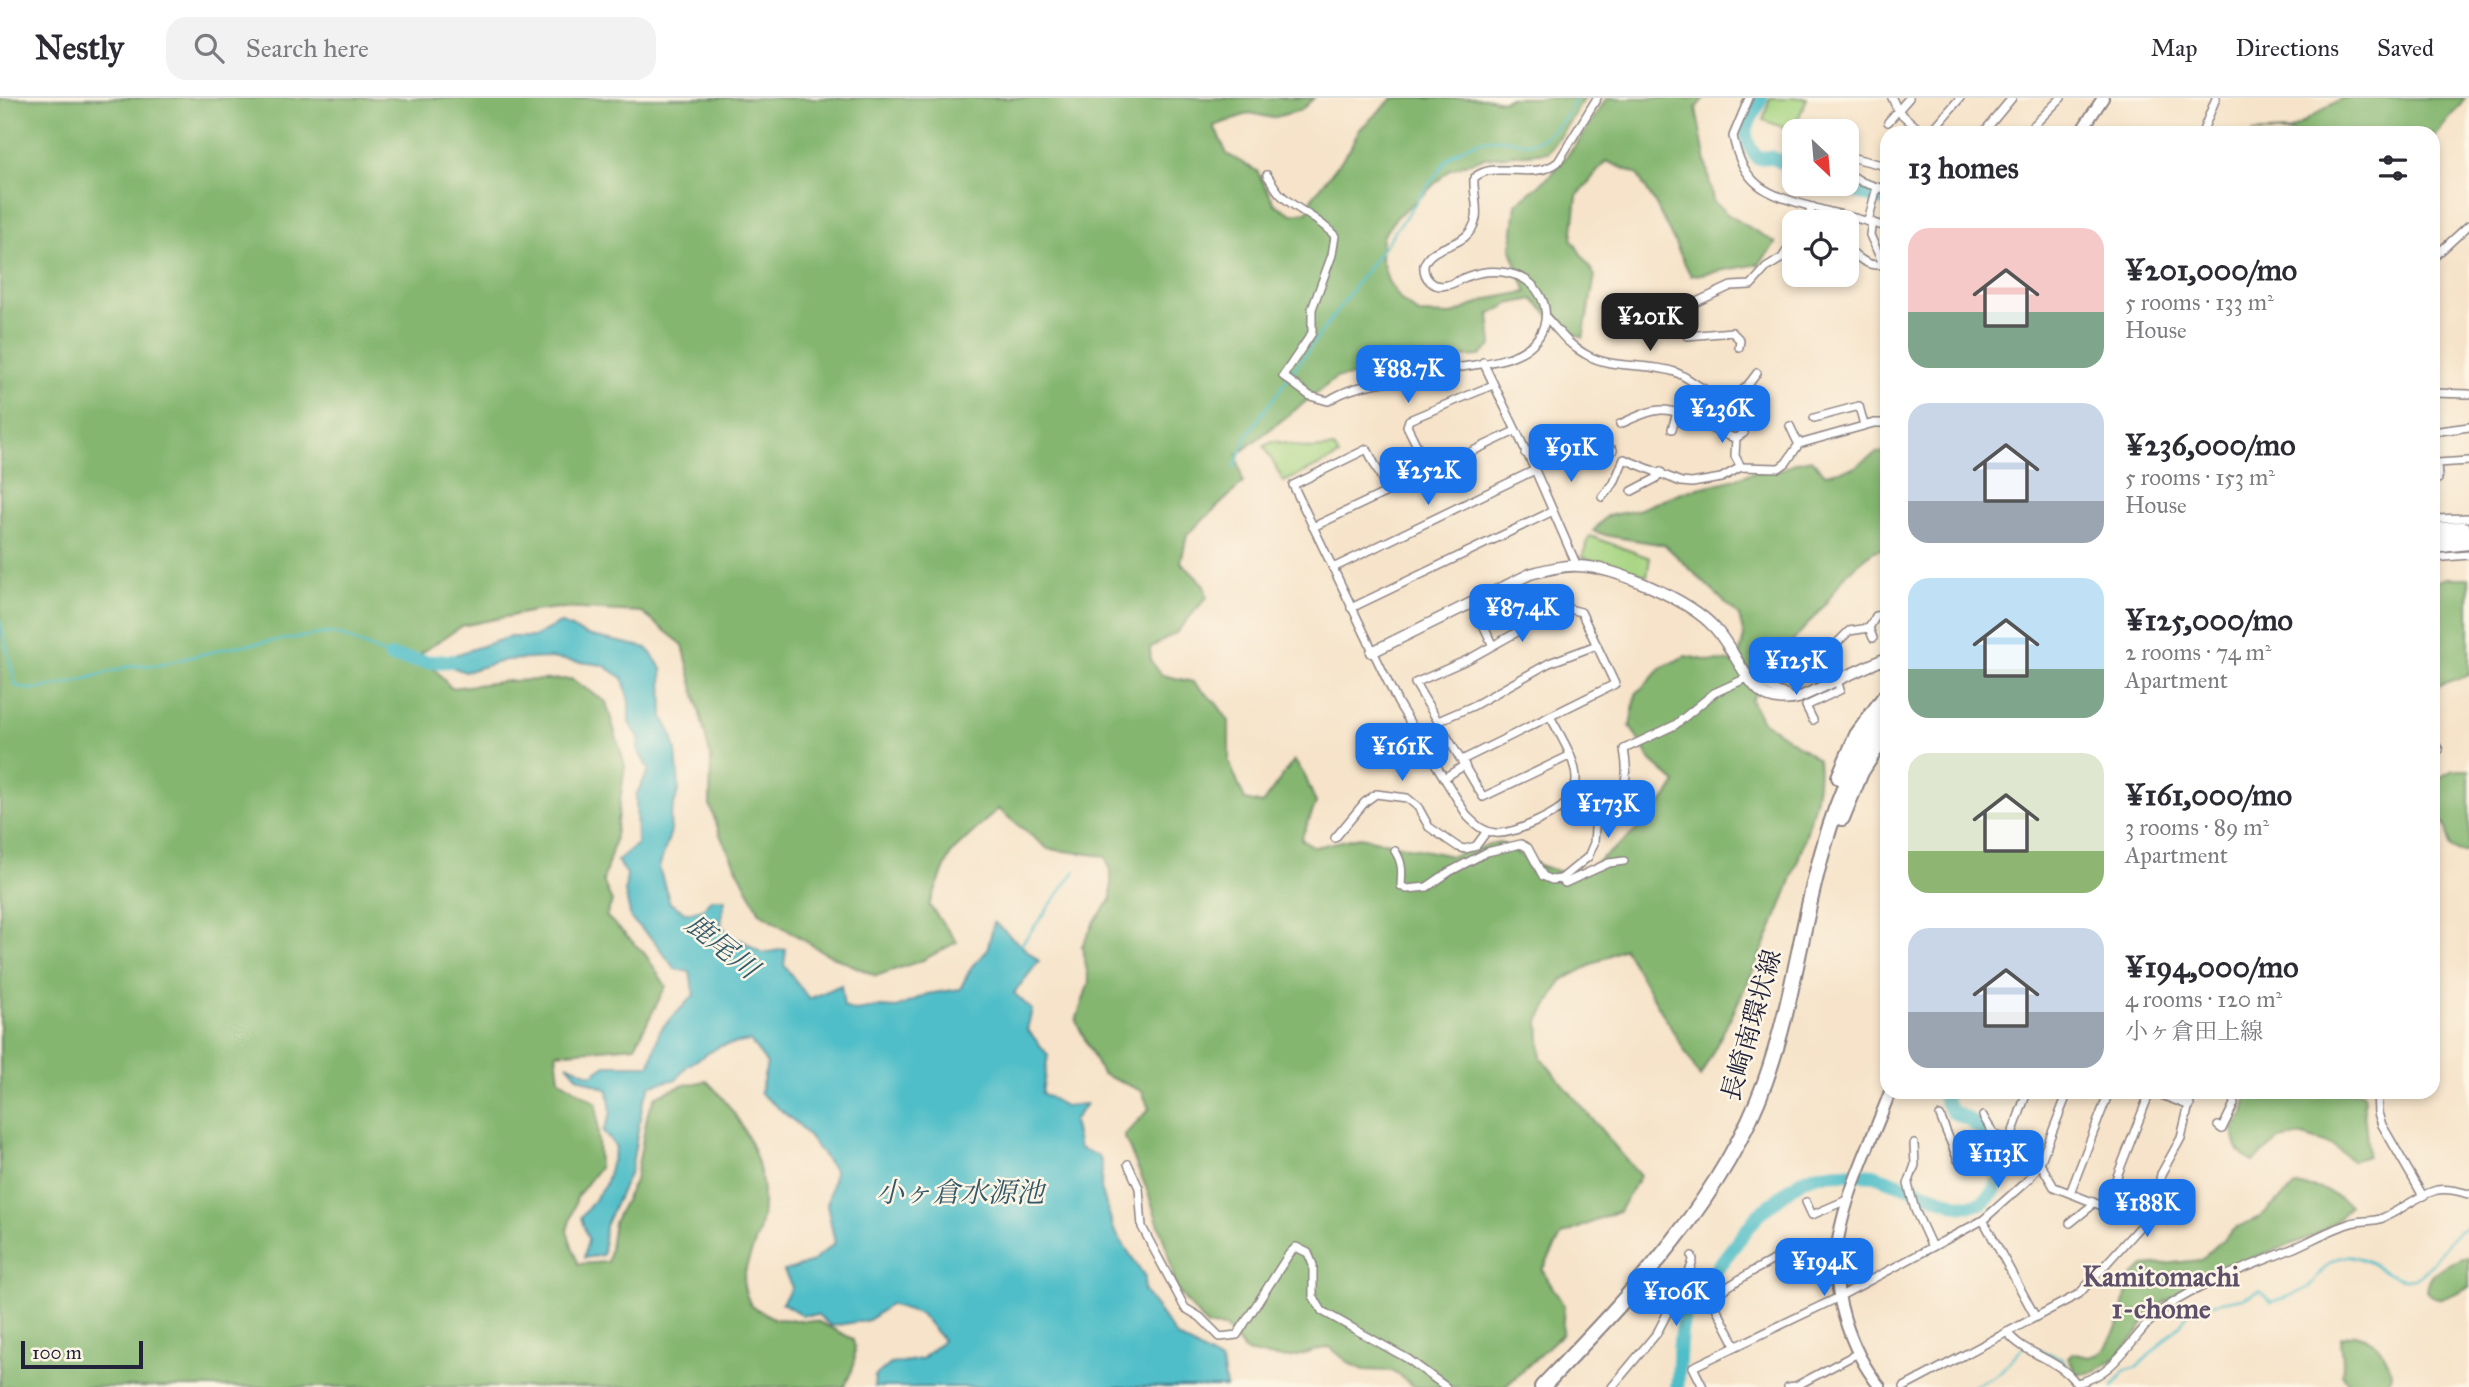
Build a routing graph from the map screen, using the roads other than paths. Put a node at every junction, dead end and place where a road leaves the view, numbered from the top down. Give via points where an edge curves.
1 (1597, 98) edge
2 (1749, 98) edge
3 (1892, 98) edge
4 (1909, 98) edge
5 (1960, 98) edge
6 (2012, 98) edge
7 (2061, 98) edge
8 (2104, 98) edge
9 (2216, 98) edge
10 (1898, 111) junction
11 (1888, 122) dead end
12 (1915, 126) edge
13 (1936, 126) edge
14 (1989, 126) edge
15 (2033, 126) edge
16 (2085, 126) edge
17 (2205, 126) edge
18 (1859, 159) edge
19 (1880, 164) edge
20 (1266, 175) dead end
21 (1859, 178) edge
22 (1877, 187) junction
23 (1880, 188) edge
24 (1813, 207) junction
25 (1811, 210) edge
26 (1870, 222) junction
27 (1880, 225) edge
28 (2469, 225) edge
29 (2440, 252) edge
30 (1859, 256) edge
31 (1880, 257) edge
32 (1782, 258) edge
33 (1880, 265) edge
34 (1546, 317) junction
35 (1739, 347) dead end
36 (1483, 362) junction
37 (1757, 373) dead end
38 (1493, 386) junction
39 (2440, 393) edge
40 (2469, 394) edge
41 (1678, 413) junction
42 (1814, 418) dead end
43 (1880, 422) edge
44 (1620, 424) dead end
45 (1864, 425) junction
46 (1790, 426) dead end
47 (2469, 428) edge
48 (1672, 429) dead end
49 (1515, 431) junction
50 (2440, 431) edge
51 (1802, 443) junction
52 (1614, 450) dead end
53 (1525, 453) junction
54 (2469, 461) edge
55 (2440, 463) edge
56 (1741, 467) junction
57 (1535, 470) junction
58 (1430, 472) junction
59 (1661, 472) junction
60 (1388, 491) junction
61 (1632, 491) dead end
62 (1602, 497) dead end
63 (1553, 511) junction
64 (2469, 518) edge
65 (2440, 519) edge
66 (1313, 527) junction
67 (2469, 528) edge
68 (2440, 529) edge
69 (2469, 534) edge
70 (2440, 536) edge
71 (2469, 543) edge
72 (2440, 546) edge
73 (2469, 555) edge
74 (2440, 557) edge
75 (1577, 566) junction
76 (1332, 568) junction
77 (1473, 603) junction
78 (1352, 608) junction
79 (1880, 615) edge
80 (1868, 628) junction
81 (1873, 638) dead end
82 (1492, 644) junction
83 (1597, 645) junction
84 (1834, 646) junction
85 (1372, 652) junction
86 (1818, 652) junction
87 (1837, 658) dead end
88 (1880, 661) edge
89 (1823, 664) dead end
90 (1749, 677) junction
91 (1837, 680) junction
92 (1792, 699) junction
93 (1880, 703) edge
94 (1550, 716) junction
95 (1813, 720) dead end
96 (1438, 721) junction
97 (1880, 722) edge
98 (1880, 742) edge
99 (1569, 756) junction
100 (1464, 763) junction
101 (1444, 778) junction
102 (1487, 831) junction
103 (1335, 838) dead end
104 (1395, 851) dead end
105 (1624, 861) dead end
106 (1561, 879) junction
107 (1813, 887) junction
108 (1801, 940) junction
109 (1888, 1099) edge
110 (2025, 1099) edge
111 (2065, 1099) edge
112 (2106, 1099) edge
113 (2149, 1099) edge
114 (2171, 1099) edge
115 (2191, 1099) edge
116 (2233, 1099) edge
117 (2377, 1099) edge
118 (2190, 1106) junction
119 (1940, 1116) dead end
120 (1983, 1116) dead end
121 (2218, 1126) dead end
122 (2011, 1137) junction
123 (1914, 1144) dead end
124 (1958, 1160) dead end
125 (2040, 1163) junction
126 (1128, 1164) dead end
127 (2070, 1193) junction
128 (2469, 1194) edge
129 (2423, 1196) junction
130 (1850, 1197) junction
131 (1806, 1202) dead end
132 (2093, 1202) junction
133 (1983, 1220) junction
134 (2070, 1223) dead end
135 (1932, 1247) junction
136 (1792, 1250) dead end
137 (1692, 1256) dead end
138 (1840, 1295) junction
139 (2035, 1316) junction
140 (2007, 1332) junction
141 (1736, 1346) junction
142 (1858, 1353) junction
143 (1924, 1376) junction
144 (2077, 1385) edge
145 (1447, 1387) edge
146 (1542, 1387) edge
147 (1612, 1387) edge
148 (1703, 1387) edge
149 (1788, 1387) edge
150 (1880, 1387) edge
151 (1904, 1387) edge
152 (1929, 1387) edge

1 - 34 street via 1558,162 1549,169 1487,171 1474,178 1476,218 1468,234 1431,254 1424,265 1426,278 1439,286 1484,273 1523,277 1539,292
2 - 24 street via 1733,136 1744,167 1757,185 1772,195
3 - 10 street
4 - 10 street
5 - 13 street
6 - 14 street
7 - 15 street
8 - 16 main road
9 - 17 street
10 - 11 street
10 - 12 street
18 - 19 street
20 - 36 street via 1279,193 1335,236 1312,309 1312,333 1284,377 1310,396 1328,401 1342,391 1384,380
21 - 22 street
22 - 23 street
22 - 26 street
24 - 25 street
24 - 26 street
26 - 27 street
26 - 31 street via 1870,235
28 - 29 street
30 - 33 street
32 - 35 street via 1751,285 1731,286 1688,307 1687,336 1732,332 1740,340
34 - 36 street via 1541,334 1527,348
34 - 37 street via 1570,345 1587,356 1614,364 1667,369 1716,395 1733,396
36 - 38 street
38 - 49 street
38 - 58 street via 1409,420 1407,426
39 - 40 street
41 - 44 street via 1661,409
41 - 48 street
41 - 56 street via 1706,428 1740,436 1735,456
42 - 45 street via 1859,406
43 - 45 street
45 - 51 street
46 - 51 street
47 - 50 street
49 - 53 street
49 - 58 street
51 - 56 street via 1779,468
52 - 53 street via 1597,448 1571,470 1541,446
53 - 57 street
54 - 55 street
56 - 59 street via 1721,478 1692,484
57 - 63 street
57 - 76 street
58 - 60 street
59 - 61 street
59 - 62 street via 1624,459
60 - 66 street
60 - 66 street via 1367,449 1293,485
63 - 75 street
63 - 78 street
64 - 65 street
66 - 76 street
67 - 68 main road
69 - 70 highway
71 - 72 main road
73 - 74 street
75 - 77 street via 1530,574
75 - 90 street via 1610,571 1696,611 1731,648
76 - 78 street
77 - 82 street
77 - 85 street
78 - 85 street
79 - 80 street
80 - 81 street
80 - 84 street via 1849,631
82 - 83 street via 1553,612 1569,609 1581,612
82 - 96 street via 1415,683
83 - 94 street via 1615,684
83 - 96 street via 1549,663
84 - 86 street
84 - 87 street
85 - 101 street
86 - 89 street
86 - 92 street via 1765,676 1763,683 1768,688
88 - 91 street
90 - 92 street via 1763,694
90 - 106 street via 1714,693 1675,725 1624,749 1625,784 1596,815 1588,857
91 - 92 street
91 - 95 street via 1840,690 1807,706
93 - 107 highway via 1848,754
94 - 99 street
94 - 100 street
96 - 100 street
97 - 107 highway via 1842,791
98 - 108 highway via 1842,817
99 - 100 street via 1483,797
99 - 102 street via 1576,779 1563,806 1514,831
100 - 101 street
101 - 102 street via 1468,817
102 - 103 street via 1476,846 1458,847 1429,827 1407,798 1377,794
104 - 106 street via 1401,860 1401,886 1407,890 1427,887 1487,852 1521,844 1528,848 1543,876
105 - 106 street via 1565,883
107 - 108 highway
108 - 146 highway, 長崎南環状線 via 1776,1048 1754,1111 1719,1177 1684,1228
109 - 130 main road
110 - 122 street
111 - 125 street
112 - 127 street
113 - 132 street via 2105,1207
114 - 118 street
115 - 118 street
116 - 121 street via 2222,1129
117 - 129 street via 2382,1125
118 - 139 street via 2181,1138 2161,1174 2151,1214 2085,1290
119 - 124 street
120 - 122 street via 1999,1138
122 - 125 street via 2027,1145
123 - 135 street via 1915,1165 1908,1184
125 - 127 street via 2054,1187
125 - 133 street
126 - 145 street via 1139,1188 1142,1227 1185,1308 1220,1337 1237,1335 1296,1247 1308,1252 1313,1265 1313,1296 1322,1311 1408,1359
127 - 132 street
128 - 129 street via 2442,1190
129 - 144 street via 2380,1219 2346,1224 2187,1295 2147,1322 2095,1378
130 - 131 street via 1812,1215
130 - 138 main road via 1838,1244
132 - 134 street
133 - 135 street
133 - 139 street
135 - 138 street
136 - 141 street via 1713,1296
137 - 147 street via 1691,1267 1657,1333
138 - 141 street
138 - 142 main road
139 - 140 street
140 - 143 street
140 - 144 street via 2059,1365
141 - 148 street via 1693,1367
142 - 149 street
142 - 150 main road
143 - 151 street
143 - 152 street

